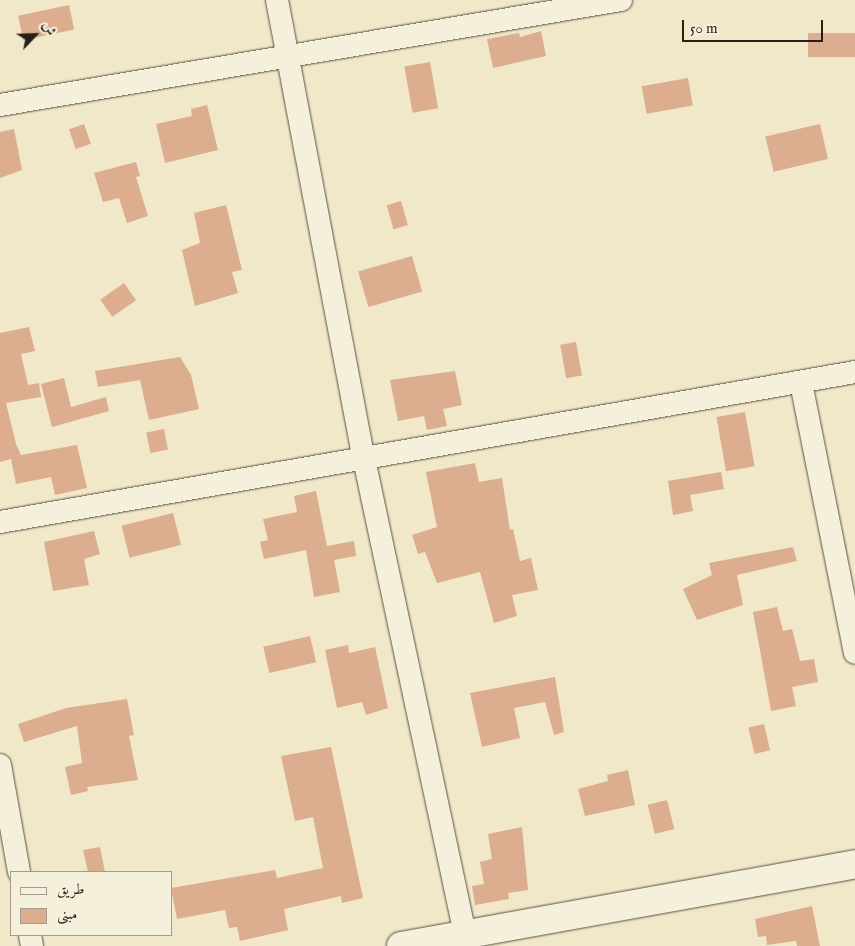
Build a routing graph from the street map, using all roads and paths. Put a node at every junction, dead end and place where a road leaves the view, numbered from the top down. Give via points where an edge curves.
1 (277, 0) edge
2 (621, 0) edge
3 (288, 56) junction
4 (0, 105) edge
5 (855, 372) edge
6 (801, 383) junction
7 (364, 459) junction
8 (0, 522) edge
9 (855, 652) edge
10 (0, 765) edge
11 (855, 864) edge
12 (19, 871) edge
13 (474, 937) edge
14 (400, 946) edge

1 - 3 street
2 - 3 street
3 - 4 street
3 - 7 street
5 - 6 street
6 - 7 street
6 - 9 street
7 - 8 street
7 - 13 street
10 - 12 street
11 - 13 street
13 - 14 street

